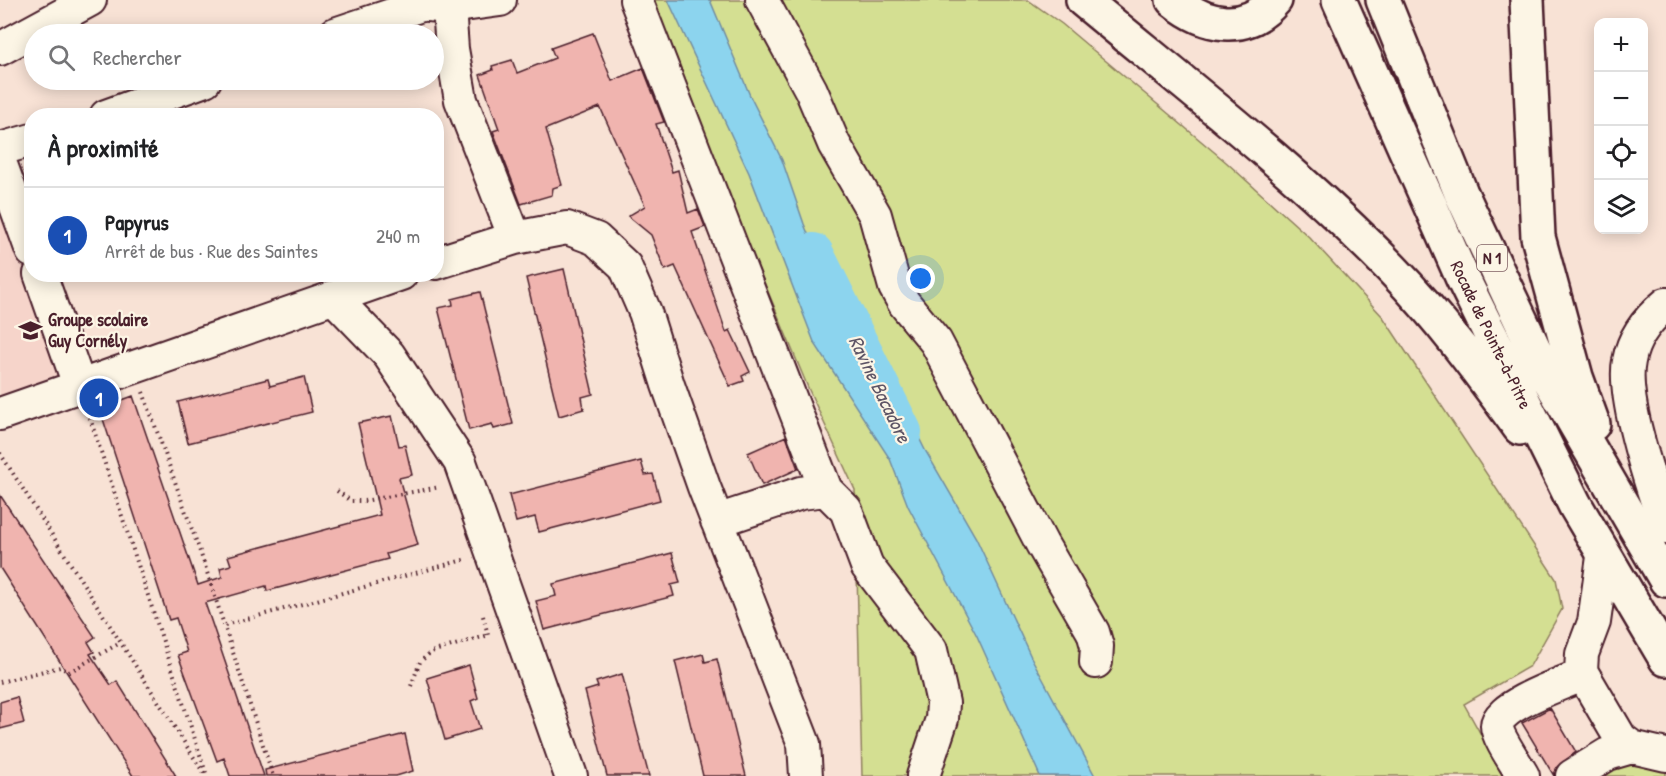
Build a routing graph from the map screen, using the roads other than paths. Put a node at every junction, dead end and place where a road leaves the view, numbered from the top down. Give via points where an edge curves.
1 (90, 0) edge
2 (500, 0) edge
3 (636, 0) edge
4 (762, 0) edge
5 (1083, 0) edge
6 (1173, 0) edge
7 (1275, 0) edge
8 (1339, 0) edge
9 (1383, 0) edge
10 (1527, 0) edge
11 (436, 4) edge
12 (46, 24) edge
13 (369, 24) edge
14 (443, 24) edge
15 (444, 26) edge
16 (24, 36) edge
17 (0, 49) edge
18 (178, 90) edge
19 (128, 108) edge
20 (24, 142) edge
21 (0, 149) edge
22 (0, 162) edge
23 (24, 229) edge
24 (515, 238) junction
25 (444, 260) edge
26 (43, 282) edge
27 (377, 282) edge
28 (333, 297) junction
29 (1666, 304) edge
30 (79, 385) junction
31 (0, 414) edge
32 (826, 490) junction
33 (1575, 505) junction
34 (1622, 505) junction
35 (717, 520) junction
36 (1666, 528) edge
37 (1603, 557) junction
38 (1666, 580) edge
39 (1666, 659) edge
40 (1096, 662) dead end
41 (1581, 671) junction
42 (1632, 747) junction
43 (1666, 755) edge
44 (571, 776) edge
45 (806, 776) edge
46 (922, 776) edge
47 (1523, 776) edge
48 (1572, 776) edge

1 - 12 street
2 - 11 street
3 - 32 street
4 - 40 street via 811,90 834,144 875,215 903,303 936,342 993,447 1092,632 1097,646
5 - 33 highway via 1302,184 1392,268 1456,340
6 - 7 highway via 1203,18 1241,24 1259,15
8 - 33 highway, Rocade de Pointe-à-Pitre / N 1 via 1463,279
9 - 34 highway, Rocade de Pointe-à-Pitre / N 1 via 1461,193 1544,370
10 - 34 highway via 1538,237 1576,377
11 - 13 street
11 - 14 street
15 - 24 street via 461,100
16 - 17 street
18 - 19 street
20 - 21 street
22 - 23 street
24 - 25 street
24 - 35 street via 567,228 596,239 625,266 645,312
26 - 30 street
27 - 28 street
28 - 30 street
28 - 44 street via 389,354 460,462
29 - 36 street via 1652,315 1634,344 1628,361 1628,383
30 - 31 street
32 - 35 street via 801,492
32 - 46 street via 846,510 867,566 931,650 943,703 942,719
33 - 37 highway, Rocade de Pointe-à-Pitre / N 1
34 - 38 highway, Rocade de Pointe-à-Pitre / N 1
35 - 45 street via 804,744
37 - 39 highway, Rocade de Pointe-à-Pitre / N 1
37 - 41 street via 1594,622 1582,654
41 - 42 street via 1621,739
41 - 47 street via 1575,678 1507,709 1498,718 1496,728
42 - 43 street
42 - 48 street via 1608,754

